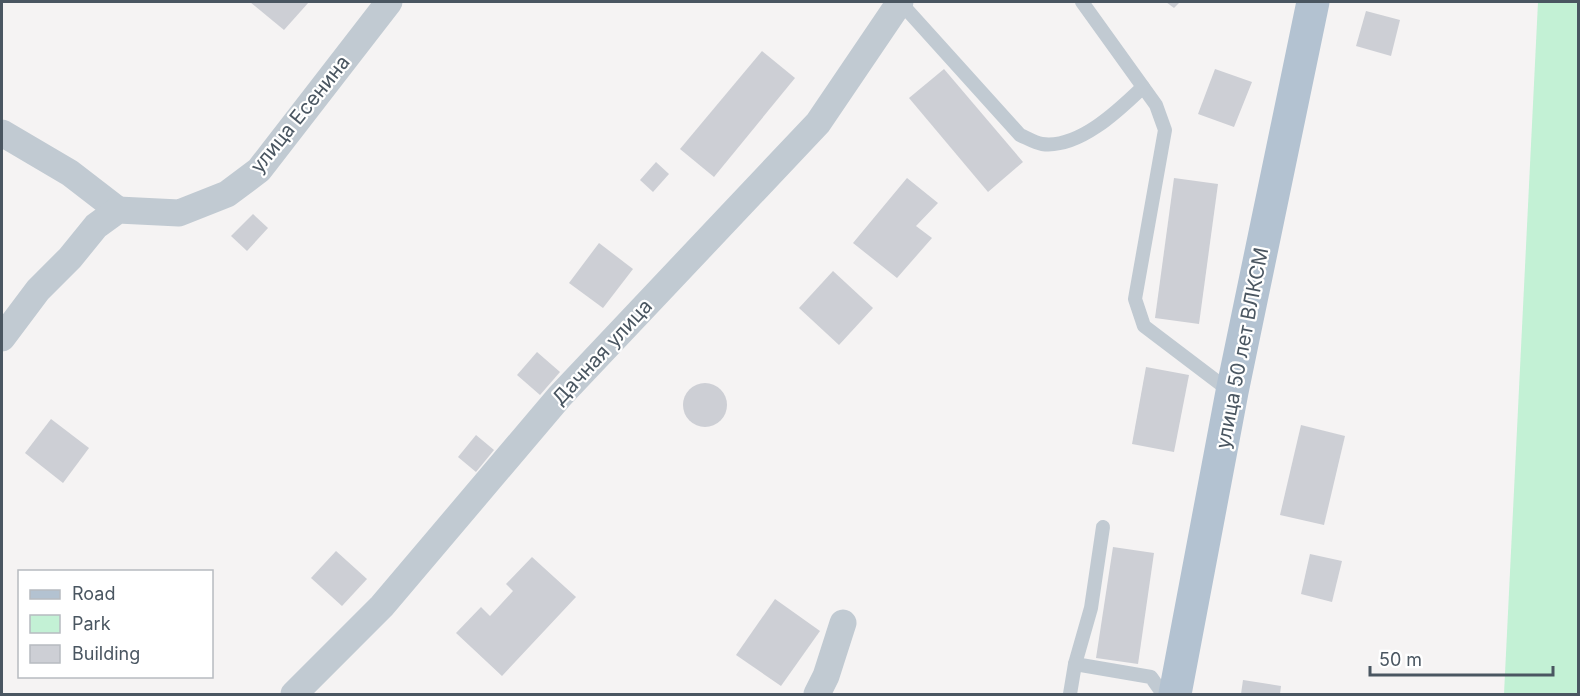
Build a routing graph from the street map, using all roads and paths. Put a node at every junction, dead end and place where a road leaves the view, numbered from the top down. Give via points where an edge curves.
1 (389, 2) edge
2 (900, 2) edge
3 (1082, 2) edge
4 (1313, 2) edge
5 (1143, 87) junction
6 (2, 133) edge
7 (118, 210) junction
8 (2, 338) edge
9 (1232, 392) junction
10 (1103, 527) dead end
11 (843, 623) dead end
12 (1075, 664) junction
13 (294, 694) edge
14 (817, 694) edge
15 (1070, 694) edge
16 (1164, 694) edge
17 (1175, 694) edge

1 - 7 street, улица Есенина via 259,170 227,194 179,213
2 - 5 lane via 1020,135 1042,144 1074,139 1112,117
2 - 13 street, Дачная улица via 818,123 560,396 382,606
3 - 5 lane
4 - 9 main road, улица 50 лет ВЛКСМ
5 - 9 lane via 1166,130 1136,298 1144,326
6 - 7 street via 70,173
7 - 8 street via 96,226 38,290
9 - 17 main road, улица 50 лет ВЛКСМ
10 - 12 lane via 1091,608
11 - 14 street
12 - 15 lane
12 - 16 lane via 1151,677

